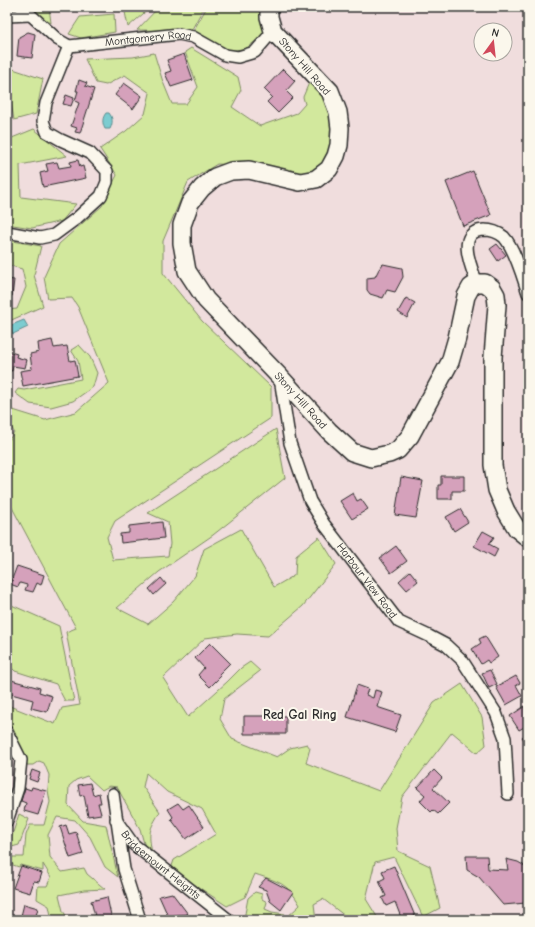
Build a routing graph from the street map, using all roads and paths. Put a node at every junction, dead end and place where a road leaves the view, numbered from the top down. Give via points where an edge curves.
1 (269, 7) edge
2 (26, 11) edge
3 (7, 16) edge
4 (273, 31) junction
5 (69, 46) junction
6 (7, 232) edge
7 (477, 283) junction
8 (528, 293) edge
9 (280, 377) junction
10 (528, 538) edge
11 (7, 732) edge
12 (113, 794) dead end
13 (508, 794) dead end
14 (116, 820) junction
15 (7, 821) edge
16 (140, 920) edge
17 (229, 920) edge

1 - 4 main road, Stony Hill Road
2 - 3 street
2 - 5 street via 57,39
4 - 5 street, Montgomery Road via 255,52 238,57 225,55 193,37 179,34
4 - 9 main road, Stony Hill Road via 330,91 338,112 340,128 336,156 328,169 316,179 300,182 248,170 230,171 215,177 190,203 182,225 182,243 187,270 206,300
5 - 6 street via 46,103 43,121 47,132 90,153 106,171 107,182 101,196 54,235 40,238
7 - 8 street via 470,265 468,238 483,230 494,230 507,241
7 - 9 main road, Stony Hill Road via 466,296 450,362 410,436 398,450 371,458 352,452 329,431
7 - 10 main road via 485,283 492,288 497,305 492,426 493,465 497,490 517,529
9 - 13 street, Harbour View Road via 290,443 310,501 324,524 399,622 446,645 462,660 496,713 505,738
11 - 15 street via 21,760 18,788
12 - 14 street, Bridgemount Heights
14 - 16 street, Bridgemount Heights via 124,869
14 - 17 street, Bridgemount Heights via 133,844

